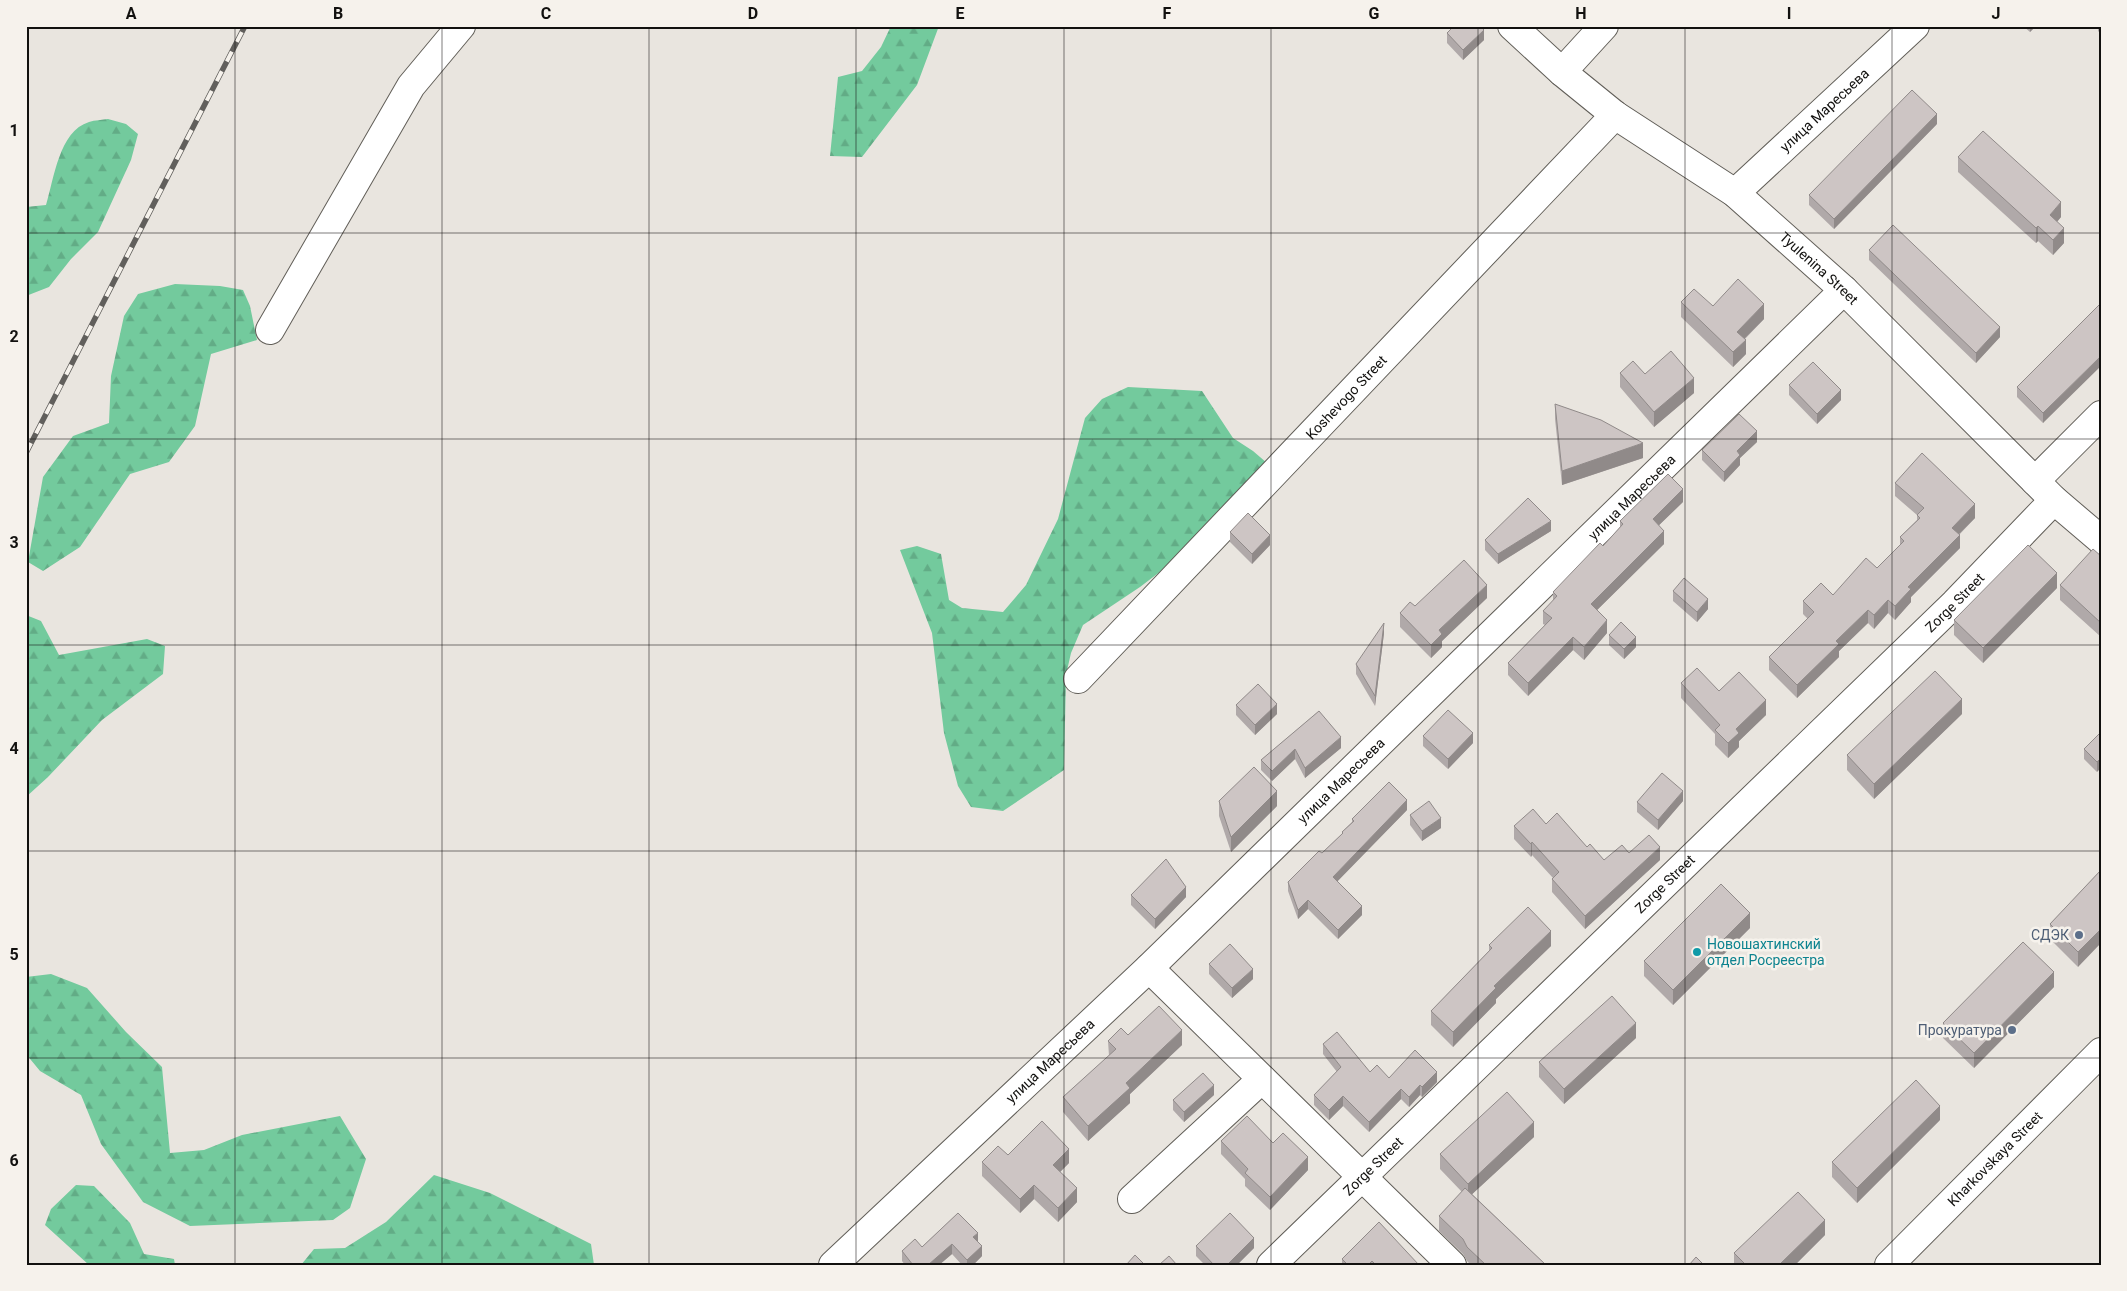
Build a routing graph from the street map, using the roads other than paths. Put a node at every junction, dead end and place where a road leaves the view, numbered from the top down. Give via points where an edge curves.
1 (461, 26) edge
2 (1512, 26) edge
3 (1604, 26) edge
4 (1915, 26) edge
5 (1562, 72) junction
6 (1615, 115) junction
7 (1735, 193) junction
8 (1844, 290) junction
9 (270, 330) dead end
10 (2101, 415) edge
11 (2045, 491) junction
12 (2101, 540) edge
13 (1078, 679) dead end
14 (1148, 968) junction
15 (2101, 1052) edge
16 (1262, 1079) junction
17 (1363, 1177) junction
18 (1132, 1199) dead end
19 (833, 1265) edge
20 (1271, 1265) edge
21 (1452, 1265) edge
22 (1889, 1265) edge

1 - 9 main road via 412,86
2 - 5 main road, Tyulenina Street
3 - 5 main road
4 - 7 main road, улица Маресьева
5 - 6 main road, Tyulenina Street
6 - 7 main road, Tyulenina Street
6 - 13 main road, Koshevogo Street
7 - 8 main road, Tyulenina Street
8 - 11 main road, Tyulenina Street
8 - 14 main road, улица Маресьева
10 - 11 main road, Zorge Street
11 - 12 main road, Tyulenina Street
11 - 17 main road, Zorge Street via 1954,604
14 - 16 main road
14 - 19 main road, улица Маресьева
15 - 22 main road, Kharkovskaya Street
16 - 17 main road
16 - 18 main road
17 - 20 main road, Zorge Street
17 - 21 main road

